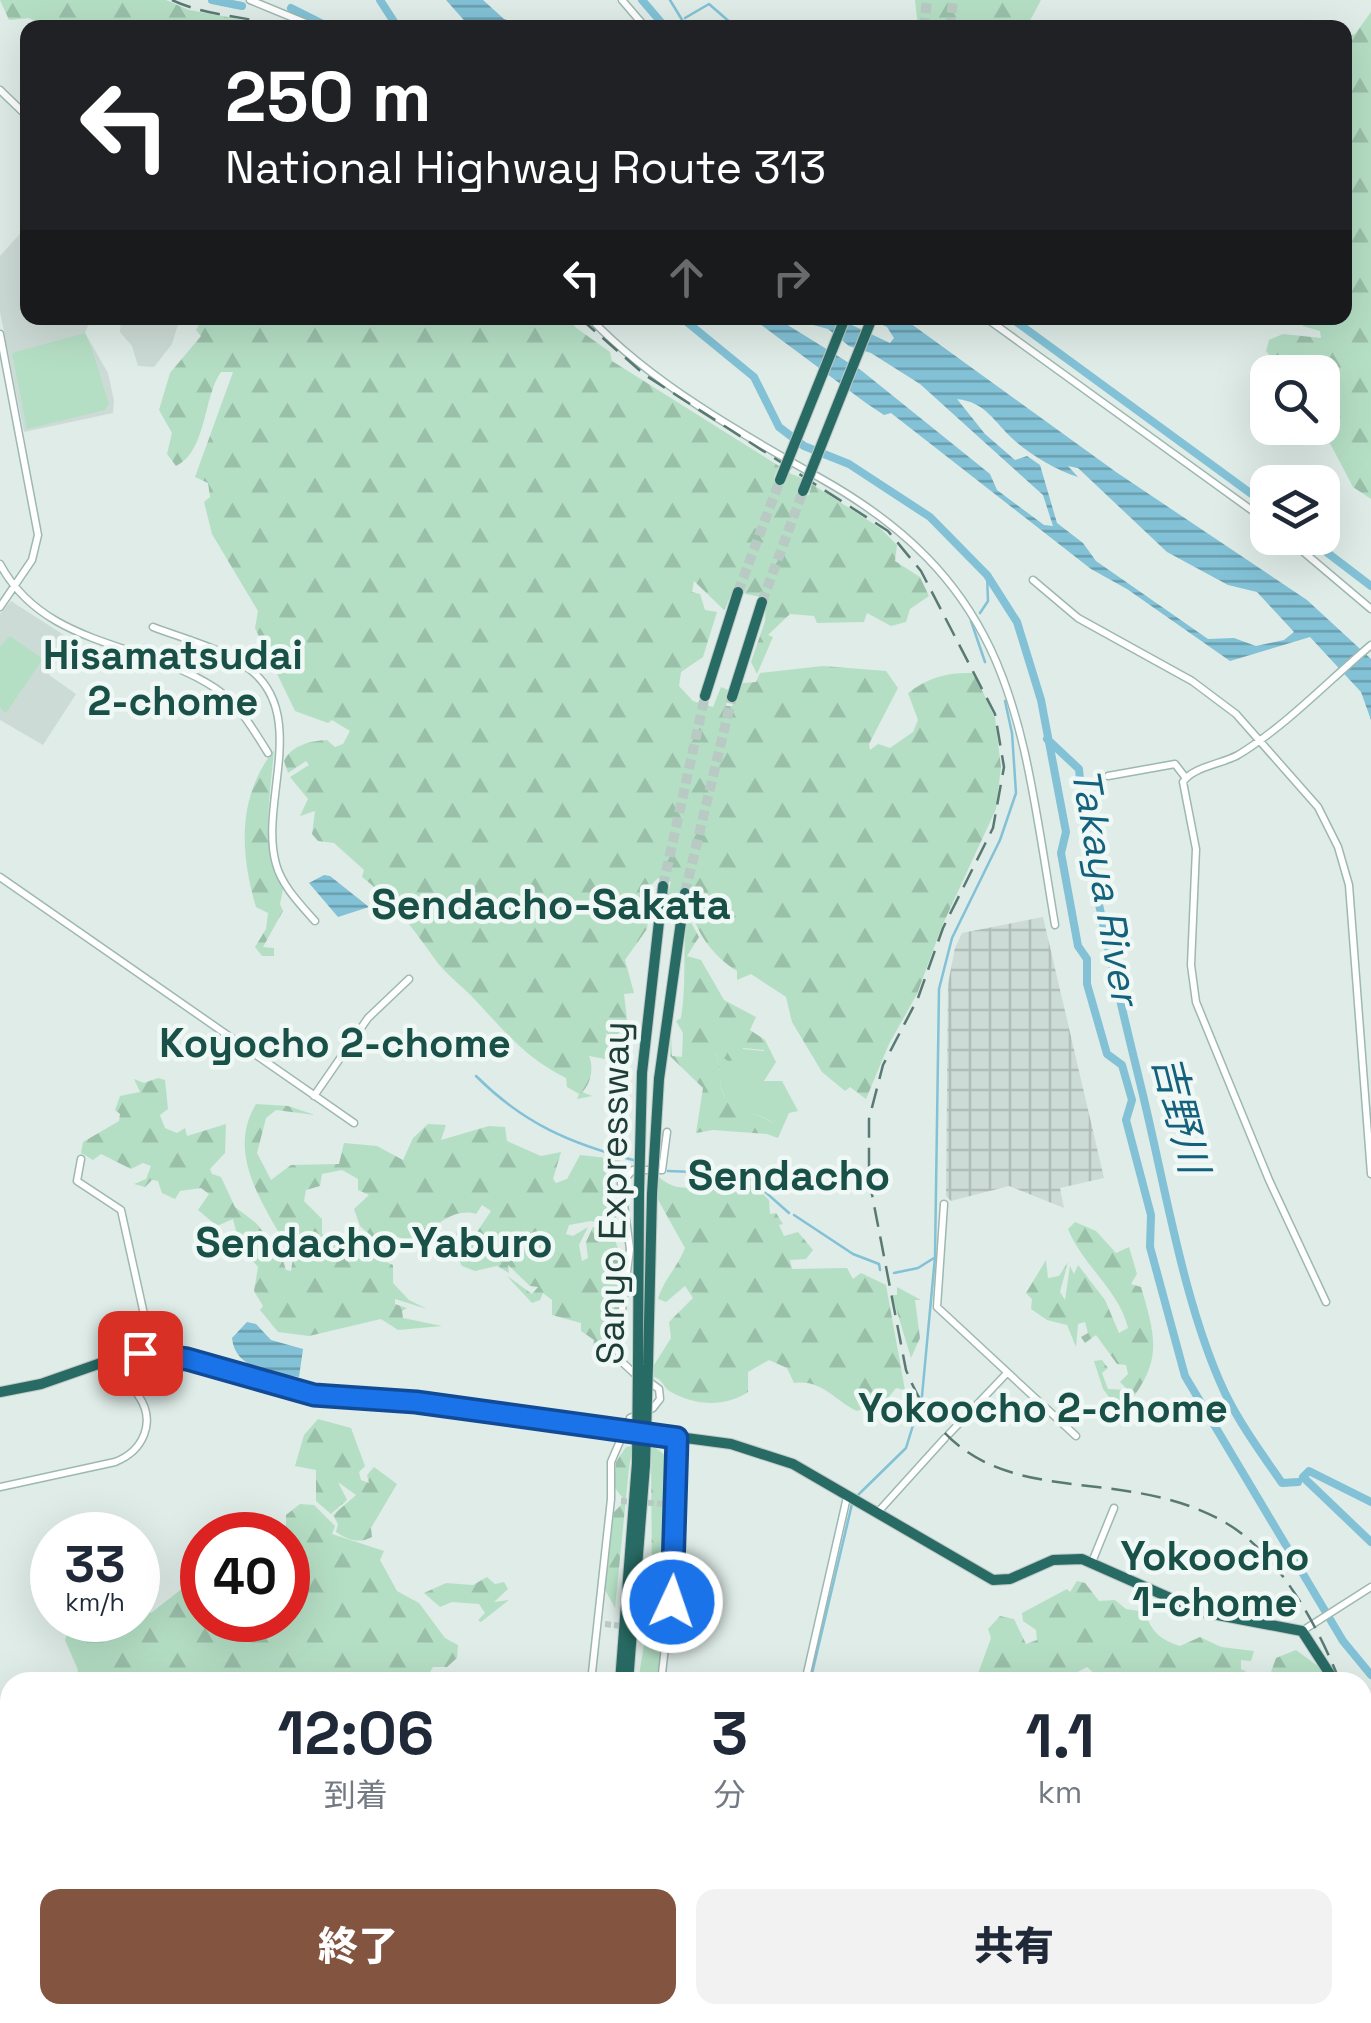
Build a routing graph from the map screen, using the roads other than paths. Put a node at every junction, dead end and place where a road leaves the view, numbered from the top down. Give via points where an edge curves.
1 (250, 0) edge
2 (622, 0) edge
3 (299, 20) edge
4 (639, 20) edge
5 (0, 90) edge
6 (20, 109) edge
7 (597, 325) edge
8 (842, 325) edge
9 (869, 325) edge
10 (996, 325) edge
11 (0, 334) edge
12 (780, 480) tunnel mouth
13 (804, 491) tunnel mouth
14 (1250, 509) edge
15 (1308, 555) edge
16 (0, 564) edge
17 (1034, 580) dead end
18 (14, 586) junction
19 (738, 592) tunnel mouth
20 (762, 602) tunnel mouth
21 (0, 607) edge
22 (1371, 608) edge
23 (153, 627) dead end
24 (1371, 645) edge
25 (704, 696) tunnel mouth
26 (732, 697) tunnel mouth
27 (1257, 742) junction
28 (268, 753) dead end
29 (1108, 776) dead end
30 (1185, 777) junction
31 (0, 877) edge
32 (663, 886) tunnel mouth
33 (685, 894) tunnel mouth
34 (314, 922) dead end
35 (1054, 924) dead end
36 (409, 979) dead end
37 (314, 1096) junction
38 (354, 1123) dead end
39 (667, 1132) dead end
40 (81, 1160) dead end
41 (1371, 1174) edge
42 (944, 1204) dead end
43 (1326, 1302) dead end
44 (109, 1360) junction
45 (643, 1364) junction
46 (1007, 1373) junction
47 (0, 1392) edge
48 (625, 1431) junction
49 (1076, 1436) dead end
50 (677, 1438) junction
51 (641, 1464) junction
52 (0, 1487) edge
53 (852, 1498) junction
54 (612, 1500) junction
55 (621, 1500) tunnel mouth
56 (1114, 1508) dead end
57 (877, 1513) junction
58 (1092, 1562) junction
59 (1368, 1588) edge
60 (595, 1623) junction
61 (605, 1624) tunnel mouth
62 (654, 1630) tunnel mouth
63 (669, 1631) junction
64 (1302, 1631) junction
65 (592, 1672) edge
66 (621, 1672) edge
67 (629, 1672) edge
68 (663, 1672) edge
69 (808, 1672) edge
70 (1329, 1672) edge

1 - 3 street
2 - 4 street
5 - 6 street
7 - 35 street via 734,427 869,510 966,600 1016,708
8 - 12 highway, bridge
9 - 13 highway, bridge
10 - 14 street
11 - 18 street via 38,535 32,560
15 - 22 street
16 - 18 street
17 - 27 street via 1078,618 1219,700
18 - 21 street
18 - 28 street via 68,630 214,687 246,717
19 - 25 highway
20 - 26 highway
23 - 34 street via 242,664 268,691 280,732 275,862
24 - 27 street
27 - 30 street
27 - 41 street via 1311,796 1346,866
29 - 30 street via 1174,764
30 - 43 street via 1196,849 1196,1002
31 - 37 street
32 - 45 highway, Sanyo Expressway, bridge via 642,1073
33 - 45 highway, Sanyo Expressway, bridge via 660,1079
36 - 37 street via 368,1018
37 - 38 street
39 - 48 street via 662,1170 633,1170 621,1183 630,1249 618,1356 661,1396 653,1408 630,1418
40 - 44 street via 76,1180 120,1210 147,1328 116,1339
42 - 46 street via 937,1306
44 - 47 highway
44 - 48 highway via 159,1354 314,1395
44 - 52 street via 110,1370 144,1405 145,1435 133,1454
45 - 51 highway, Sanyo Expressway, bridge
46 - 49 street
46 - 57 street
48 - 50 highway
48 - 54 street via 611,1462
50 - 53 highway via 766,1453
50 - 63 street
51 - 66 highway, Sanyo Expressway
51 - 67 highway, Sanyo Expressway
53 - 57 highway
53 - 69 street
54 - 55 street
54 - 60 street
56 - 58 street
57 - 58 highway via 998,1581 1061,1558
58 - 64 highway via 1202,1612
59 - 64 street
60 - 61 street
60 - 65 street
62 - 63 street
63 - 68 street
64 - 70 highway

